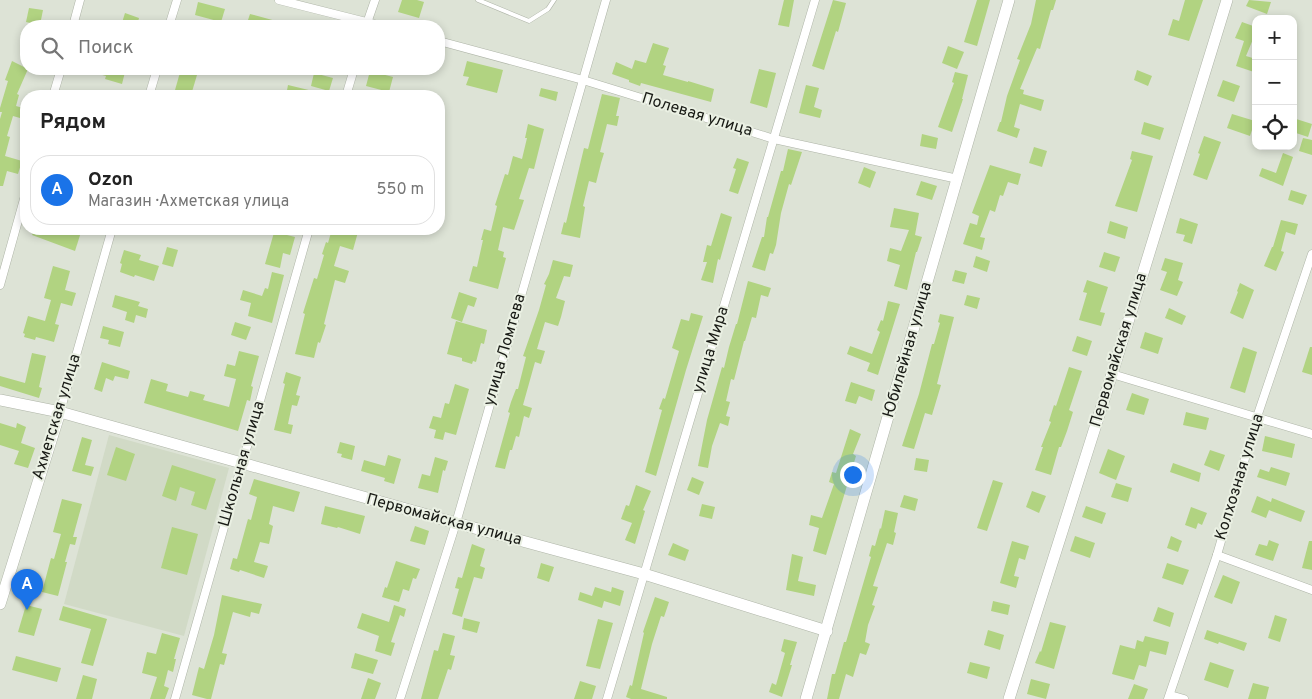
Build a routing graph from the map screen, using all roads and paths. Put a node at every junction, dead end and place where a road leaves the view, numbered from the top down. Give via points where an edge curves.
1 (80, 0) edge
2 (177, 0) edge
3 (279, 0) edge
4 (375, 0) edge
5 (478, 0) edge
6 (554, 0) edge
7 (606, 0) edge
8 (815, 0) edge
9 (1009, 0) edge
10 (1228, 0) edge
11 (75, 20) edge
12 (171, 20) edge
13 (352, 20) edge
14 (368, 20) edge
15 (445, 43) edge
16 (59, 75) edge
17 (155, 75) edge
18 (352, 75) edge
19 (583, 80) junction
20 (55, 90) edge
21 (151, 90) edge
22 (348, 90) edge
23 (774, 139) junction
24 (958, 179) junction
25 (20, 213) edge
26 (110, 235) edge
27 (307, 235) edge
28 (1312, 254) edge
29 (0, 285) edge
30 (1112, 374) junction
31 (0, 400) edge
32 (60, 412) junction
33 (1258, 417) junction
34 (1312, 434) edge
35 (243, 464) junction
36 (456, 523) junction
37 (1217, 554) junction
38 (644, 574) junction
39 (1312, 590) edge
40 (0, 604) edge
41 (827, 631) junction
42 (1169, 697) edge
43 (175, 699) edge
44 (400, 699) edge
45 (606, 699) edge
46 (806, 699) edge
47 (1009, 699) edge
48 (1184, 699) edge

1 - 11 street
2 - 12 street
3 - 13 street
4 - 14 street
5 - 6 lane via 529,21 548,9
7 - 19 street, улица Ломтева
8 - 23 street, улица Мира
9 - 24 street, Юбилейная улица
10 - 30 street, Первомайская улица
15 - 19 street, Полевая улица
16 - 20 street
17 - 21 street
18 - 22 street
19 - 23 street, Полевая улица
19 - 36 street, улица Ломтева
23 - 24 street, Полевая улица
23 - 38 street, улица Мира
24 - 41 street, Юбилейная улица
25 - 29 street
26 - 32 street, Ахметская улица
27 - 35 street, Школьная улица
28 - 33 street, Колхозная улица
30 - 33 street
30 - 47 street, Первомайская улица
31 - 32 street, Первомайская улица
32 - 35 street, Первомайская улица
32 - 40 street, Ахметская улица
33 - 34 street
33 - 37 street, Колхозная улица
35 - 36 street, Первомайская улица
35 - 43 street, Школьная улица
36 - 38 street, Первомайская улица
36 - 44 street, улица Ломтева
37 - 39 street
37 - 42 street, Колхозная улица
38 - 41 street, Первомайская улица
38 - 45 street, улица Мира
41 - 46 street, Юбилейная улица
42 - 48 street

